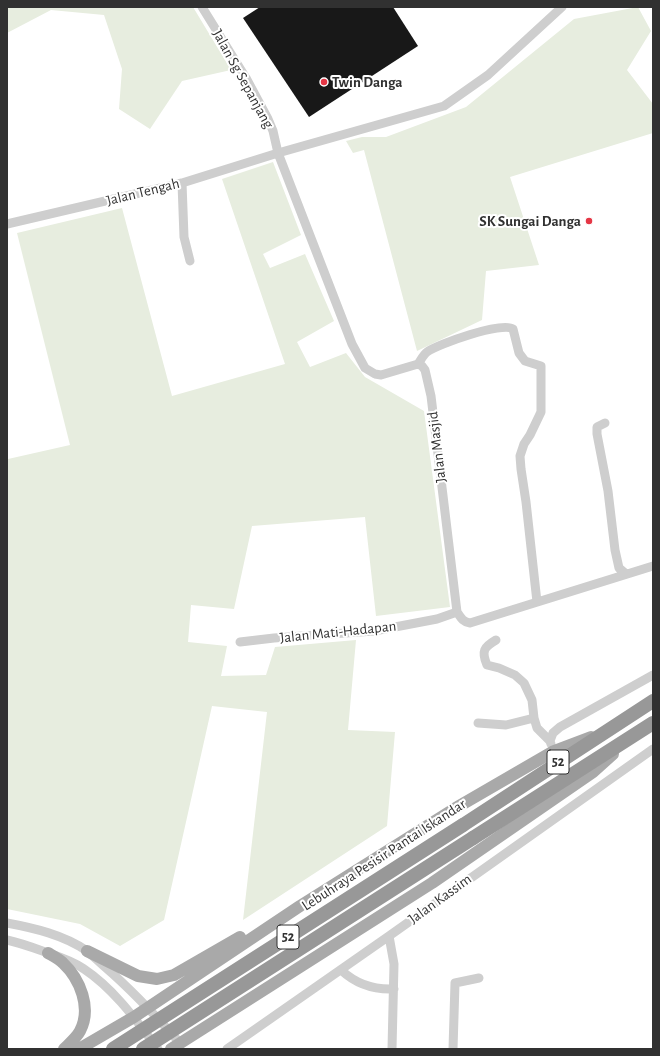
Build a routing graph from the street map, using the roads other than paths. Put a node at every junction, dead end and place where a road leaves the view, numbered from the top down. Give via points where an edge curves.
1 (202, 7) edge
2 (562, 7) edge
3 (278, 153) junction
4 (182, 183) junction
5 (7, 224) edge
6 (190, 261) dead end
7 (418, 364) junction
8 (605, 424) dead end
9 (653, 566) edge
10 (626, 574) junction
11 (537, 602) junction
12 (458, 612) junction
13 (496, 640) dead end
14 (240, 642) dead end
15 (653, 675) edge
16 (653, 701) edge
17 (534, 718) junction
18 (478, 723) dead end
19 (653, 723) edge
20 (638, 732) junction
21 (603, 733) junction
22 (552, 746) junction
23 (653, 749) edge
24 (432, 882) junction
25 (442, 898) junction
26 (300, 906) junction
27 (7, 923) edge
28 (389, 936) junction
29 (7, 940) edge
30 (87, 951) junction
31 (48, 953) junction
32 (341, 970) junction
33 (479, 978) dead end
34 (186, 982) junction
35 (394, 989) junction
36 (148, 1008) junction
37 (134, 1017) junction
38 (217, 1020) junction
39 (96, 1039) junction
40 (175, 1046) edge
41 (64, 1049) edge
42 (79, 1049) edge
43 (113, 1049) edge
44 (132, 1049) edge
45 (143, 1049) edge
46 (158, 1049) edge
47 (227, 1049) edge
48 (392, 1049) edge
49 (453, 1049) edge

1 - 3 street, Jalan Sg Sepanjang via 246,78 268,120
2 - 3 street, Jalan Tengah via 488,75 444,106
3 - 4 street, Jalan Tengah
3 - 7 street via 349,338 365,368 381,375
4 - 5 street, Jalan Tengah
4 - 6 street via 184,236
7 - 11 street via 428,351 457,339 504,326 513,329 519,353 525,361 541,366 541,412 520,456
7 - 12 street, Jalan Masjid via 425,370 431,396
8 - 10 street via 597,427 597,434 608,490 615,550 619,568
9 - 10 street
10 - 11 street
11 - 12 street via 470,623 462,620
12 - 14 street, Jalan Mati-Hadapan via 437,619 374,631
13 - 17 street via 488,644 484,651 487,665 515,675 524,683 532,700
15 - 22 street via 560,727 553,733
16 - 21 highway, Lebuhraya Pesisir Pantai Iskandar / 52
17 - 18 street via 506,725
17 - 22 street via 537,728
19 - 20 highway, 52
20 - 24 main road via 593,772
20 - 45 highway, 52, bridge
21 - 22 main road
21 - 43 highway, Lebuhraya Pesisir Pantai Iskandar / 52, bridge
22 - 26 main road
23 - 25 street, Jalan Kassim
24 - 25 street
24 - 38 main road
25 - 28 street, Jalan Kassim
26 - 30 main road via 180,972 157,979 138,976
26 - 34 main road
27 - 30 street via 29,927
28 - 32 street, Jalan Kassim
28 - 35 street via 394,964
29 - 31 street
30 - 36 street
31 - 37 street via 83,968 110,991
31 - 41 main road via 62,962 74,976 84,1004 84,1018 80,1031
32 - 35 street via 363,985 382,990
32 - 47 street, Jalan Kassim
33 - 49 street via 455,983
34 - 36 main road
34 - 38 main road via 182,1001 187,1009 202,1020
35 - 48 street
36 - 37 main road
36 - 40 street
37 - 39 main road
37 - 46 street
38 - 40 main road
39 - 42 main road
39 - 44 main road via 109,1032 117,1033 126,1039

